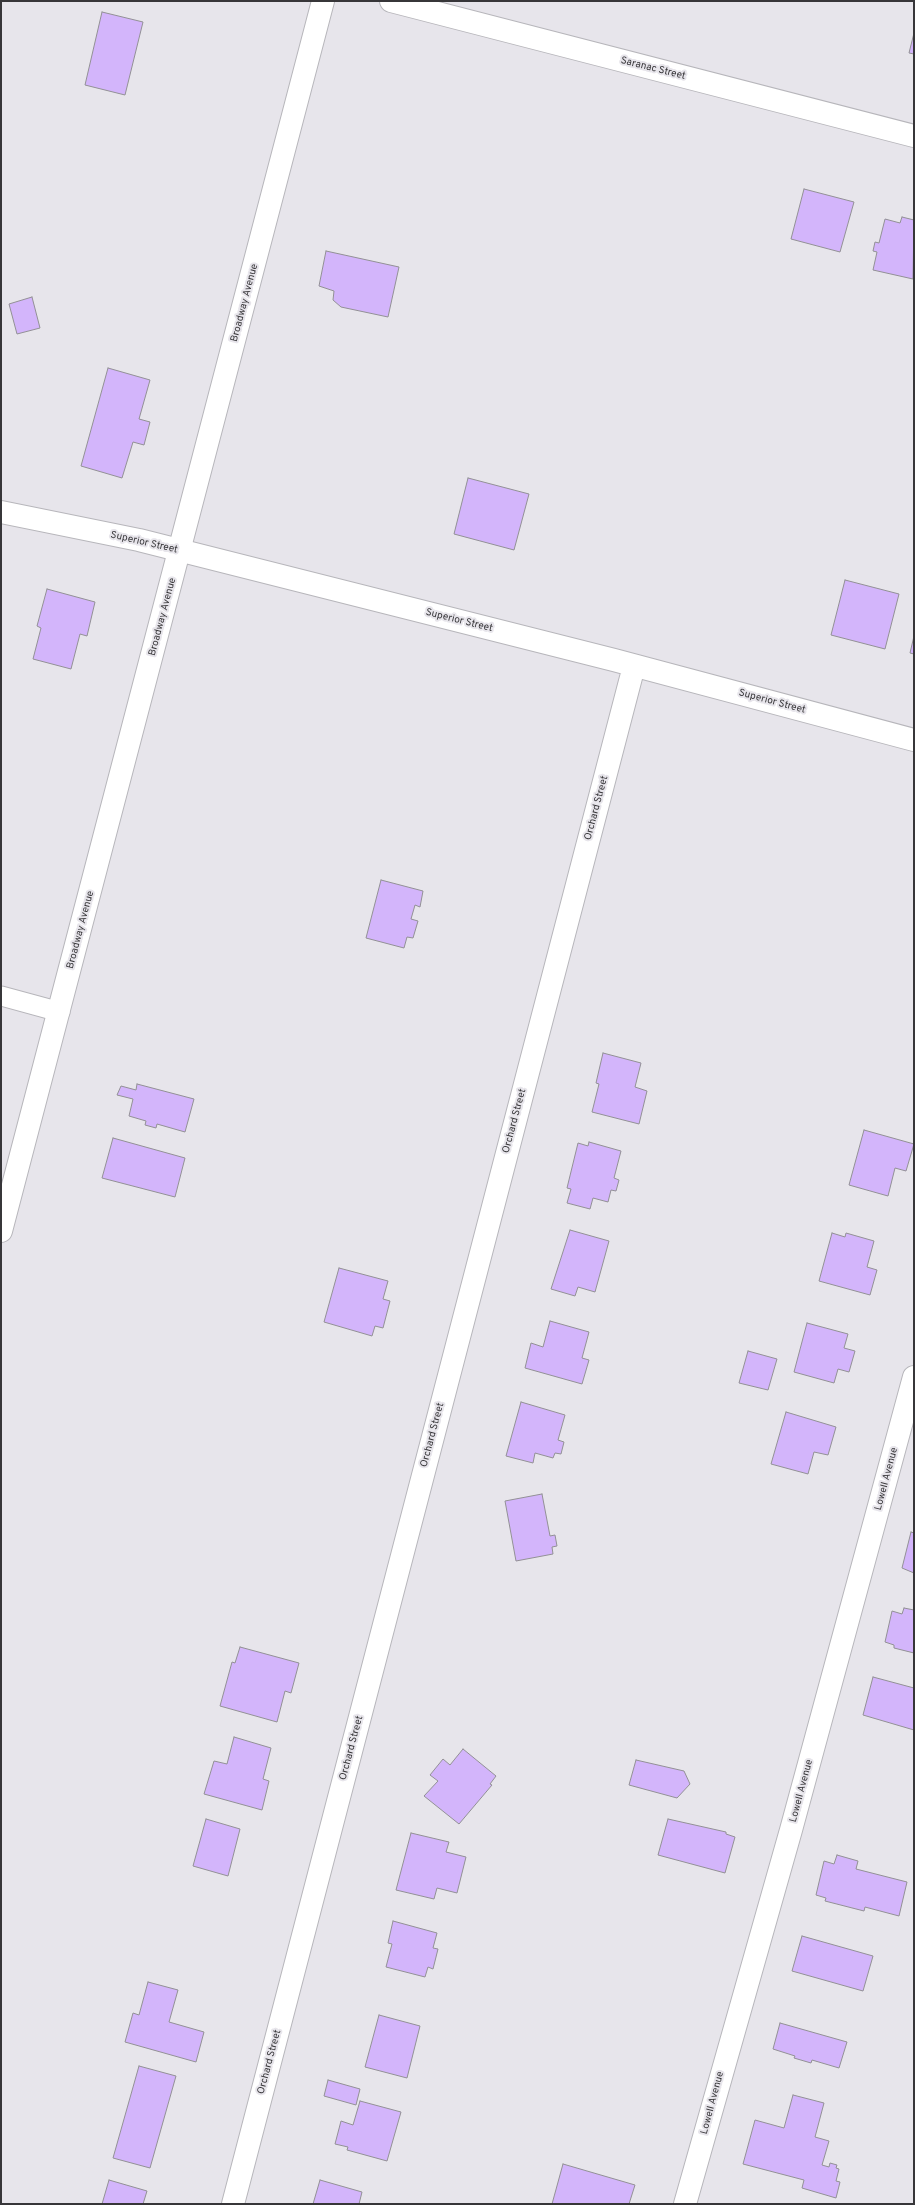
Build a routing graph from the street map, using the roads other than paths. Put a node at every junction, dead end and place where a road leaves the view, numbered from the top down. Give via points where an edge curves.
1 (323, 1) edge
2 (391, 1) edge
3 (914, 136) edge
4 (1, 512) edge
5 (180, 551) junction
6 (634, 666) junction
7 (914, 740) edge
8 (1, 996) edge
9 (60, 1012) junction
10 (1, 1232) edge
11 (914, 1377) edge
12 (233, 2204) edge
13 (685, 2204) edge

1 - 5 street, Broadway Avenue
2 - 3 street, Saranac Street
4 - 5 street, Superior Street via 139,540
5 - 6 street, Superior Street
5 - 9 street, Broadway Avenue
6 - 7 street, Superior Street
6 - 12 street, Orchard Street
8 - 9 lane
9 - 10 street, Broadway Avenue
11 - 13 street, Lowell Avenue via 791,1830

